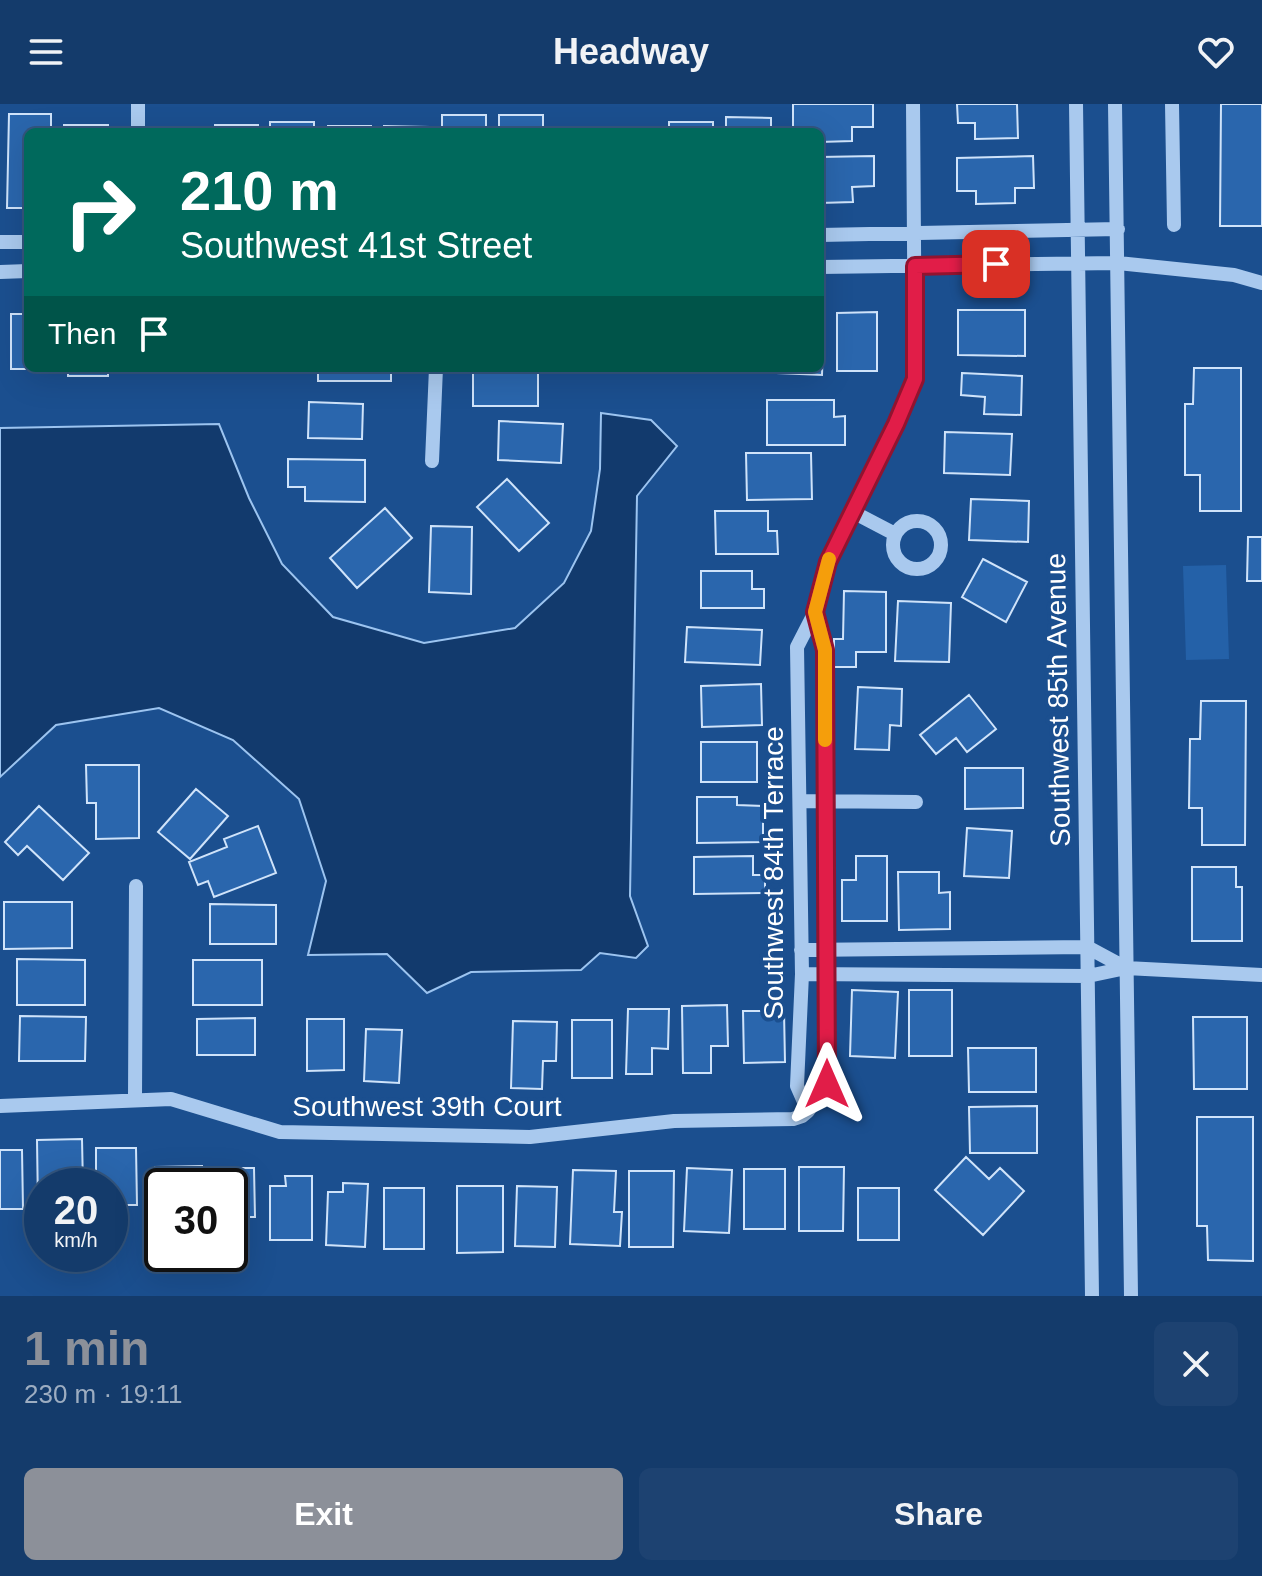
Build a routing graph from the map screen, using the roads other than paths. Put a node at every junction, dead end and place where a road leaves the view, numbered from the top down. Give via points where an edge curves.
1 (138, 104) edge
2 (913, 104) edge
3 (1076, 104) edge
4 (1115, 104) edge
5 (1172, 104) edge
6 (138, 128) edge
7 (1174, 225) dead end
8 (1118, 229) junction
9 (1077, 231) junction
10 (914, 234) junction
11 (824, 235) edge
12 (0, 242) edge
13 (24, 242) edge
14 (1077, 262) junction
15 (1118, 263) junction
16 (915, 266) junction
17 (824, 267) edge
18 (24, 271) edge
19 (0, 272) edge
20 (1262, 283) edge
21 (436, 372) edge
22 (432, 461) dead end
23 (853, 512) junction
24 (895, 534) dead end
25 (815, 612) junction
26 (800, 801) junction
27 (825, 801) junction
28 (916, 802) dead end
29 (136, 886) dead end
30 (1087, 947) junction
31 (801, 950) junction
32 (827, 950) junction
33 (1126, 968) junction
34 (802, 974) junction
35 (828, 974) junction
36 (1262, 975) edge
37 (1088, 976) junction
38 (135, 1099) junction
39 (0, 1106) edge
40 (808, 1111) junction
41 (1092, 1296) edge
42 (1131, 1296) edge

1 - 6 street
2 - 10 street, Southwest 84th Terrace
3 - 9 street, Southwest 85th Avenue
4 - 8 street
5 - 7 street
8 - 9 street
8 - 15 street
9 - 10 street
9 - 14 street, Southwest 85th Avenue
10 - 11 street
10 - 16 street, Southwest 84th Terrace
12 - 13 street
14 - 15 street
14 - 16 street
14 - 30 street, Southwest 85th Avenue
15 - 20 street via 1234,275
15 - 33 street
16 - 17 street
16 - 23 street, Southwest 84th Terrace via 915,379
18 - 19 street
21 - 22 street
23 - 24 street
23 - 25 street, Southwest 84th Terrace via 828,562
25 - 26 street, Southwest 84th Terrace via 797,647
25 - 27 street, Southwest 84th Terrace via 825,650
26 - 27 street
26 - 31 street, Southwest 84th Terrace
27 - 28 street
27 - 32 street, Southwest 84th Terrace
29 - 38 street
30 - 32 street
30 - 33 street
30 - 37 street, Southwest 85th Avenue
31 - 32 street
31 - 34 street, Southwest 84th Terrace
32 - 35 street, Southwest 84th Terrace
33 - 36 street
33 - 37 street
33 - 42 street
34 - 35 street
34 - 40 street, Southwest 84th Terrace via 797,1086
35 - 37 street
35 - 40 street, Southwest 84th Terrace via 827,1084
37 - 41 street, Southwest 85th Avenue
38 - 39 street, Southwest 39th Court
38 - 40 street, Southwest 39th Court via 171,1099 280,1132 514,1136 674,1121 793,1119

